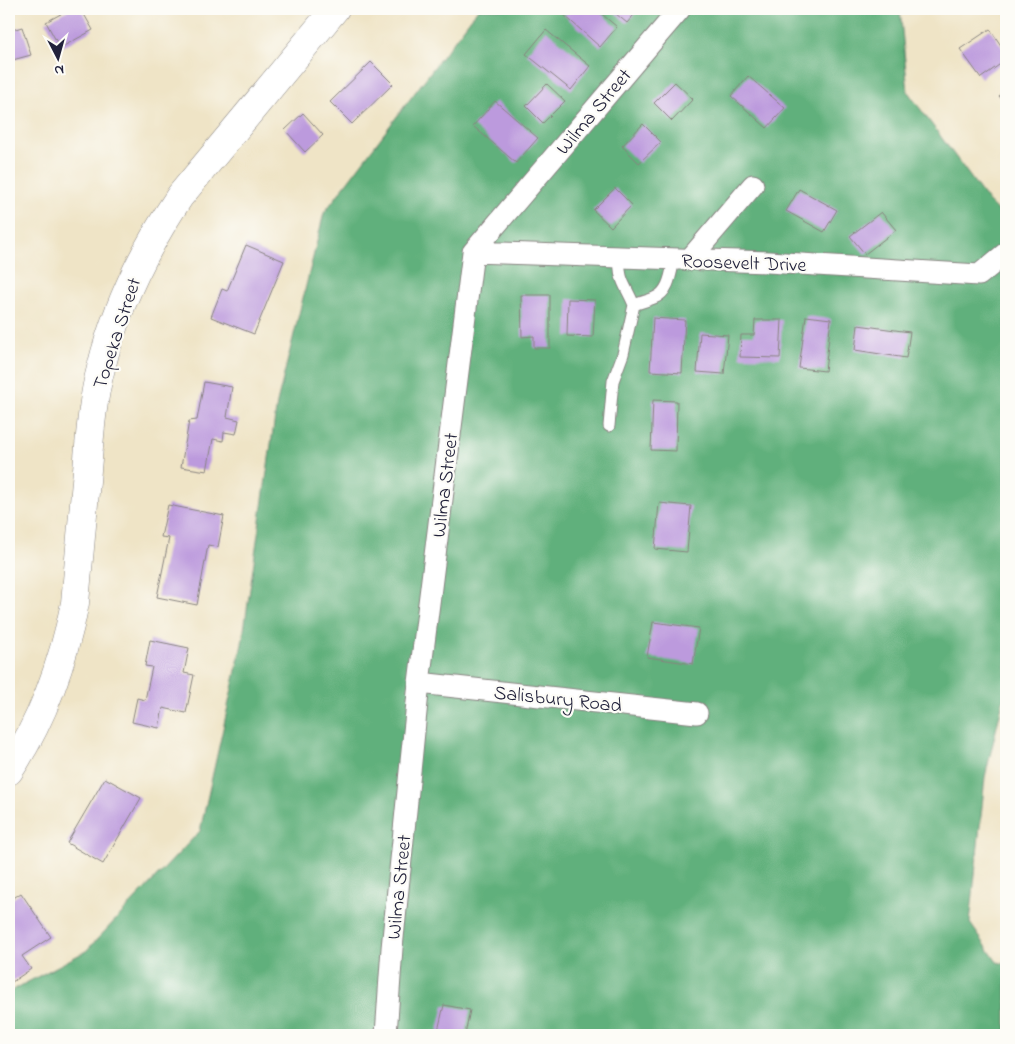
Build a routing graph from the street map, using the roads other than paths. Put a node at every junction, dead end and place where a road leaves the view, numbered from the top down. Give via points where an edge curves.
1 (335, 9) edge
2 (680, 9) edge
3 (753, 185) dead end
4 (473, 252) junction
5 (1006, 253) edge
6 (620, 257) junction
7 (681, 259) junction
8 (634, 305) junction
9 (609, 426) dead end
10 (419, 683) junction
11 (697, 713) dead end
12 (9, 771) edge
13 (386, 1035) edge

1 - 12 street, Topeka Street via 180,196 138,266 100,368 92,408 70,629 38,719
2 - 4 street, Wilma Street
3 - 7 street
4 - 6 street, Roosevelt Drive
4 - 10 street, Wilma Street
5 - 7 street, Roosevelt Drive via 979,275
6 - 7 street, Roosevelt Drive
6 - 8 lane via 622,283
7 - 8 lane via 666,289 656,298
8 - 9 lane via 613,381
10 - 11 street, Salisbury Road
10 - 13 street, Wilma Street

